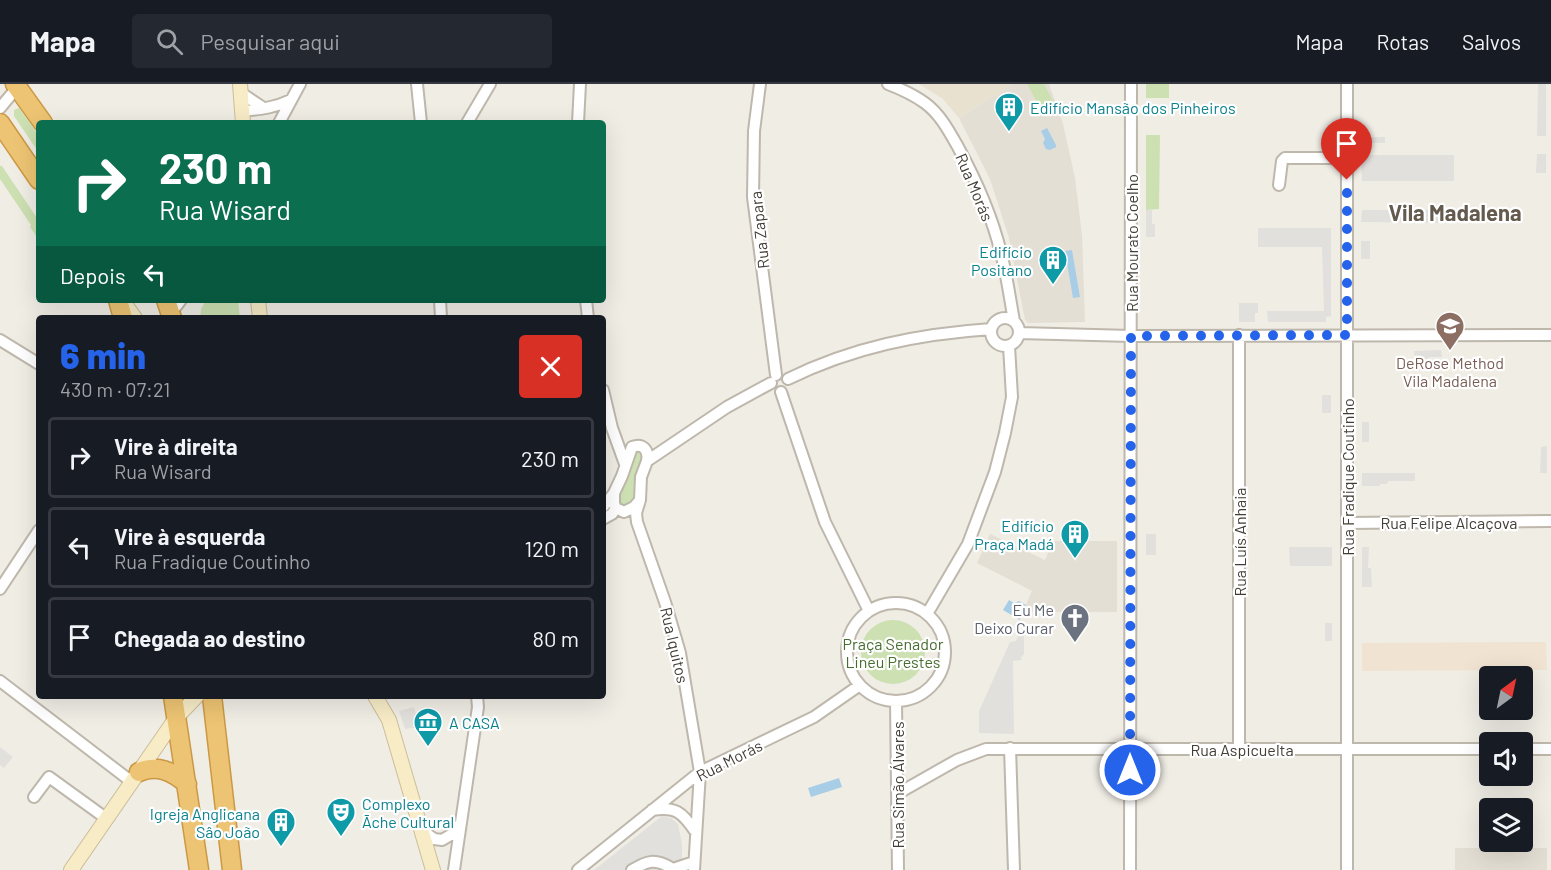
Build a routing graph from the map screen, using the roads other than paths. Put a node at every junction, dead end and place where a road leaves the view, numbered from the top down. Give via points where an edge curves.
1 (300, 84) edge
2 (417, 84) edge
3 (489, 84) edge
4 (580, 84) edge
5 (760, 84) edge
6 (888, 84) edge
7 (1131, 84) edge
8 (1347, 84) edge
9 (17, 85) edge
10 (240, 88) edge
11 (291, 100) junction
12 (262, 107) junction
13 (0, 108) edge
14 (243, 117) edge
15 (421, 118) edge
16 (40, 120) edge
17 (281, 120) edge
18 (468, 120) edge
19 (578, 120) edge
20 (0, 123) edge
21 (1347, 158) junction
22 (36, 176) edge
23 (1279, 185) dead end
24 (122, 303) edge
25 (132, 315) edge
26 (1014, 321) junction
27 (991, 329) junction
28 (1019, 333) junction
29 (1239, 335) junction
30 (1347, 335) junction
31 (1551, 335) edge
32 (1131, 336) junction
33 (0, 340) edge
34 (1009, 346) junction
35 (36, 362) edge
36 (774, 379) junction
37 (788, 379) junction
38 (780, 392) junction
39 (606, 403) edge
40 (612, 428) junction
41 (640, 447) junction
42 (663, 449) junction
43 (647, 461) junction
44 (625, 464) junction
45 (614, 493) junction
46 (640, 501) junction
47 (606, 503) edge
48 (620, 510) junction
49 (606, 517) edge
50 (637, 522) junction
51 (1551, 522) edge
52 (1347, 523) junction
53 (36, 535) edge
54 (0, 589) edge
55 (869, 611) junction
56 (927, 614) junction
57 (0, 681) edge
58 (860, 685) junction
59 (173, 699) edge
60 (194, 699) edge
61 (212, 699) edge
62 (377, 699) edge
63 (478, 701) edge
64 (896, 701) junction
65 (176, 718) junction
66 (1010, 748) junction
67 (1130, 749) junction
68 (1239, 749) junction
69 (1347, 749) junction
70 (1479, 749) edge
71 (1533, 749) edge
72 (1551, 749) edge
73 (700, 772) junction
74 (136, 777) junction
75 (187, 784) junction
76 (897, 794) junction
77 (34, 797) dead end
78 (652, 810) junction
79 (107, 819) junction
80 (459, 825) junction
81 (422, 830) junction
82 (695, 831) junction
83 (694, 866) edge
84 (670, 869) edge
85 (71, 870) edge
86 (200, 870) edge
87 (232, 870) edge
88 (433, 870) edge
89 (454, 870) edge
90 (578, 870) edge
91 (632, 870) edge
92 (898, 870) edge
93 (1014, 870) edge
94 (1130, 870) edge
95 (1347, 870) edge

1 - 11 street
2 - 15 street
3 - 18 street
4 - 19 street
5 - 36 street, Rua Zapara via 754,131 753,197
6 - 26 street, Rua Morás via 926,104 939,117 966,162 980,190 1001,253
7 - 32 street, Rua Mourato Coelho
8 - 21 street, Rua Fradique Coutinho
9 - 13 street
9 - 16 highway
10 - 12 street
10 - 14 main road
11 - 12 street via 276,107
11 - 17 street
12 - 14 street
20 - 22 highway
21 - 23 street via 1285,158
21 - 30 street, Rua Fradique Coutinho
24 - 25 main road
26 - 27 street via 999,319
26 - 28 street
27 - 34 street via 994,342
27 - 37 street via 918,337 872,347 824,362
28 - 32 street
28 - 34 street
29 - 30 street
29 - 32 street
29 - 68 street, Rua Luís Anhaia
30 - 31 street
30 - 52 street, Rua Fradique Coutinho
32 - 67 street, Rua Mourato Coelho
33 - 35 street
34 - 56 street via 1011,397 995,472 968,544
36 - 37 street via 784,375
36 - 38 street via 775,390
36 - 42 street
37 - 38 street via 788,387
38 - 55 street via 825,522
39 - 40 street
40 - 41 street via 625,441
40 - 44 street
41 - 42 street
41 - 43 street, Rua Iquitos via 648,453
41 - 44 street via 629,451
42 - 43 street
43 - 46 street, Rua Iquitos via 641,477
44 - 45 street
45 - 47 street
45 - 48 street via 613,500
46 - 48 street via 634,507
46 - 50 street, Rua Iquitos
48 - 49 street
48 - 50 street
50 - 73 street, Rua Iquitos via 680,653
51 - 52 street, Rua Felipe Alcaçova
52 - 69 street, Rua Fradique Coutinho
53 - 54 street
55 - 56 street via 898,603
55 - 58 street via 858,620 848,646 848,660
56 - 64 street via 938,627 945,660 928,689 913,698
57 - 74 street
58 - 64 street via 883,699
58 - 73 street, Rua Morás via 814,717
59 - 65 highway
60 - 65 main road
61 - 87 highway
62 - 81 main road via 389,720
63 - 80 street
64 - 76 street, Rua Simão Álvares
65 - 74 main road
65 - 75 highway
66 - 67 street, Rua Aspicuelta
66 - 76 street, Rua Aspicuelta via 971,754
66 - 93 street
67 - 68 street, Rua Aspicuelta
67 - 94 street, Rua Mourato Coelho
68 - 69 street, Rua Aspicuelta
69 - 70 street, Rua Aspicuelta
69 - 95 street, Rua Fradique Coutinho
71 - 72 street
73 - 78 street, Rua Morás
73 - 82 street, Rua Iquitos
74 - 75 highway via 147,768 160,769
74 - 79 main road
75 - 86 highway
76 - 92 street, Rua Simão Álvares
77 - 79 street via 49,777
78 - 82 street via 675,810
78 - 90 street, Rua Morás
79 - 85 main road
80 - 81 street via 442,840
80 - 89 street
81 - 88 main road
82 - 83 street, Rua Iquitos
83 - 84 street
84 - 91 street via 655,860

